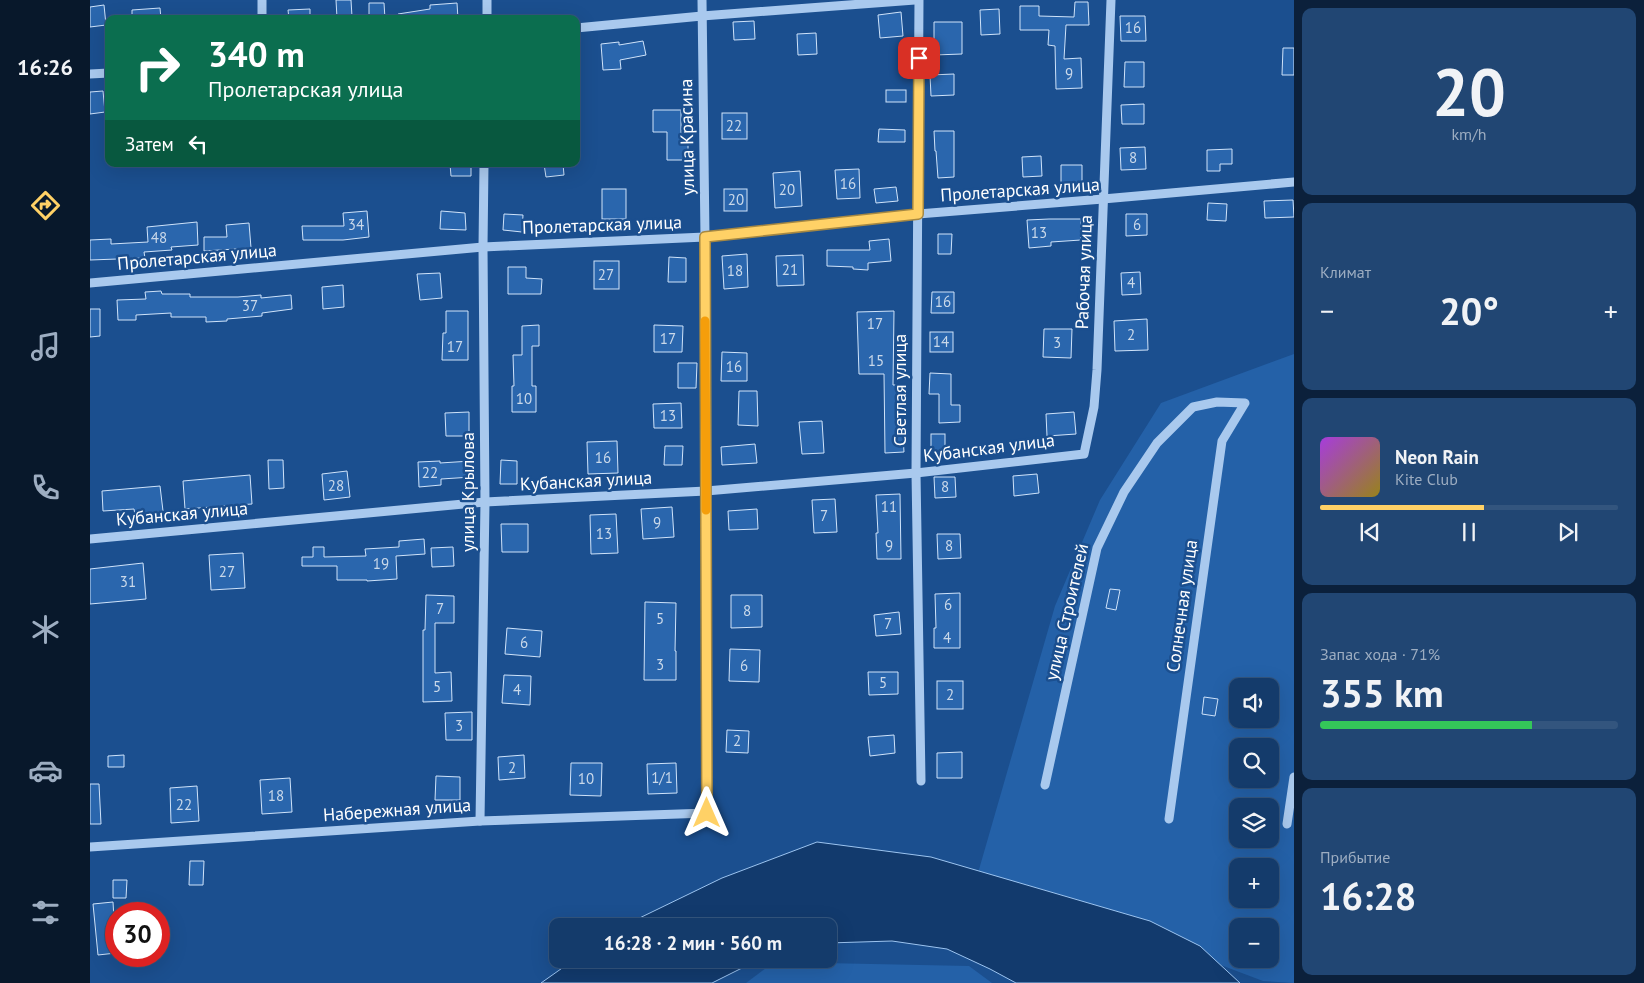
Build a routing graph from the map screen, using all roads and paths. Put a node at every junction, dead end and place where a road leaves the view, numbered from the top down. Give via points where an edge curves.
1 (262, 0) edge
2 (487, 0) edge
3 (702, 0) edge
4 (915, 0) edge
5 (920, 0) edge
6 (1111, 0) edge
7 (262, 15) edge
8 (487, 15) edge
9 (702, 16) junction
10 (580, 28) edge
11 (105, 73) edge
12 (90, 74) edge
13 (484, 167) edge
14 (1294, 182) edge
15 (1103, 200) junction
16 (918, 214) junction
17 (705, 237) junction
18 (483, 247) junction
19 (90, 283) edge
20 (1245, 403) joint
21 (1084, 454) joint
22 (916, 473) junction
23 (706, 491) junction
24 (485, 502) junction
25 (90, 539) edge
26 (1294, 777) edge
27 (921, 781) dead end
28 (1045, 786) dead end
29 (707, 813) joint
30 (1169, 819) dead end
31 (480, 821) junction
32 (1287, 824) dead end
33 (90, 847) edge

1 - 7 street
2 - 8 street
3 - 9 street, улица Красина
4 - 9 street
5 - 16 street, Светлая улица
6 - 15 street, Рабочая улица
9 - 10 street
9 - 17 street, улица Красина
11 - 12 street
13 - 18 street, улица Крылова
14 - 15 street, Пролетарская улица
15 - 16 street, Пролетарская улица
15 - 21 street, Рабочая улица via 1094,407
16 - 17 street, Пролетарская улица
16 - 22 street, Светлая улица
17 - 18 street, Пролетарская улица
17 - 23 street, улица Красина
18 - 19 street, Пролетарская улица
18 - 24 street, улица Крылова
20 - 28 street, улица Строителей via 1217,402 1193,407 1157,443 1124,492 1097,548
20 - 30 street, Солнечная улица via 1222,441
21 - 22 street, Кубанская улица
22 - 23 street, Кубанская улица
22 - 27 street, Светлая улица
23 - 24 street, Кубанская улица
23 - 29 street, улица Красина
24 - 25 street, Кубанская улица
24 - 31 street, улица Крылова
26 - 32 street
29 - 31 street, Набережная улица
31 - 33 street, Набережная улица

